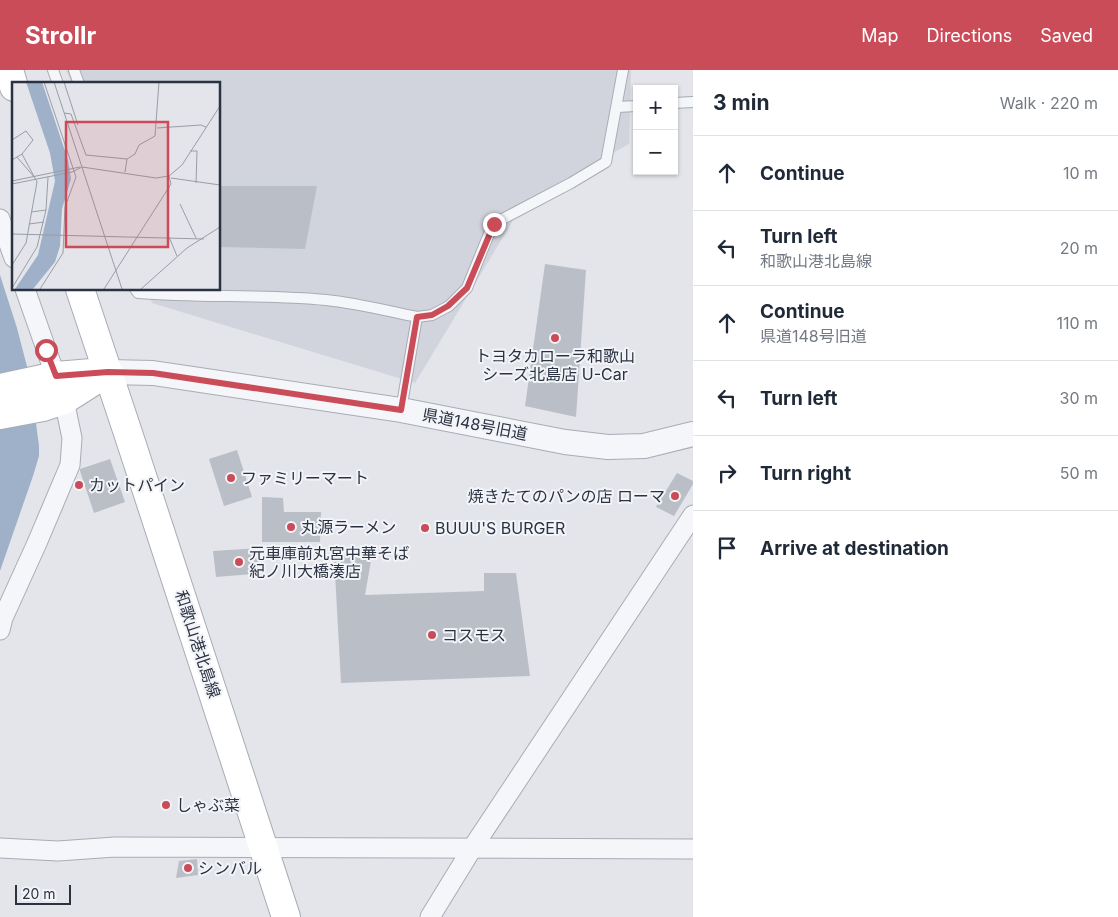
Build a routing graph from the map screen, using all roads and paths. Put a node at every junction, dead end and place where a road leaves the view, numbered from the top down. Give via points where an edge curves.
1 (8, 70) edge
2 (53, 70) edge
3 (74, 70) edge
4 (623, 70) edge
5 (12, 82) edge
6 (57, 82) edge
7 (78, 82) edge
8 (693, 102) edge
9 (678, 103) edge
10 (633, 106) edge
11 (617, 107) junction
12 (0, 219) edge
13 (12, 252) edge
14 (25, 290) edge
15 (80, 290) edge
16 (136, 290) edge
17 (417, 317) junction
18 (108, 372) junction
19 (0, 388) edge
20 (50, 391) junction
21 (401, 410) junction
22 (0, 415) edge
23 (693, 434) edge
24 (693, 515) edge
25 (0, 630) edge
26 (263, 847) junction
27 (0, 848) edge
28 (472, 848) junction
29 (693, 849) edge
30 (286, 917) edge
31 (430, 917) edge

1 - 5 main road
2 - 6 lane
3 - 7 lane
4 - 11 lane
8 - 9 lane
10 - 11 lane
11 - 17 lane via 606,162 494,224 467,288 448,306 432,315
12 - 13 street
14 - 20 street
15 - 18 main road, 和歌山港北島線
16 - 17 lane via 138,293 175,296 326,300
17 - 21 lane
18 - 20 main road
18 - 21 street, 県道148号旧道 via 153,373
18 - 26 main road, 和歌山港北島線
19 - 20 main road
20 - 22 main road
20 - 25 street via 72,438 70,464
21 - 23 street, 県道148号旧道 via 565,442 608,447 644,446
24 - 28 street
26 - 27 street via 116,847 58,851
26 - 28 street
26 - 30 main road, 和歌山港北島線
28 - 29 street
28 - 31 street

